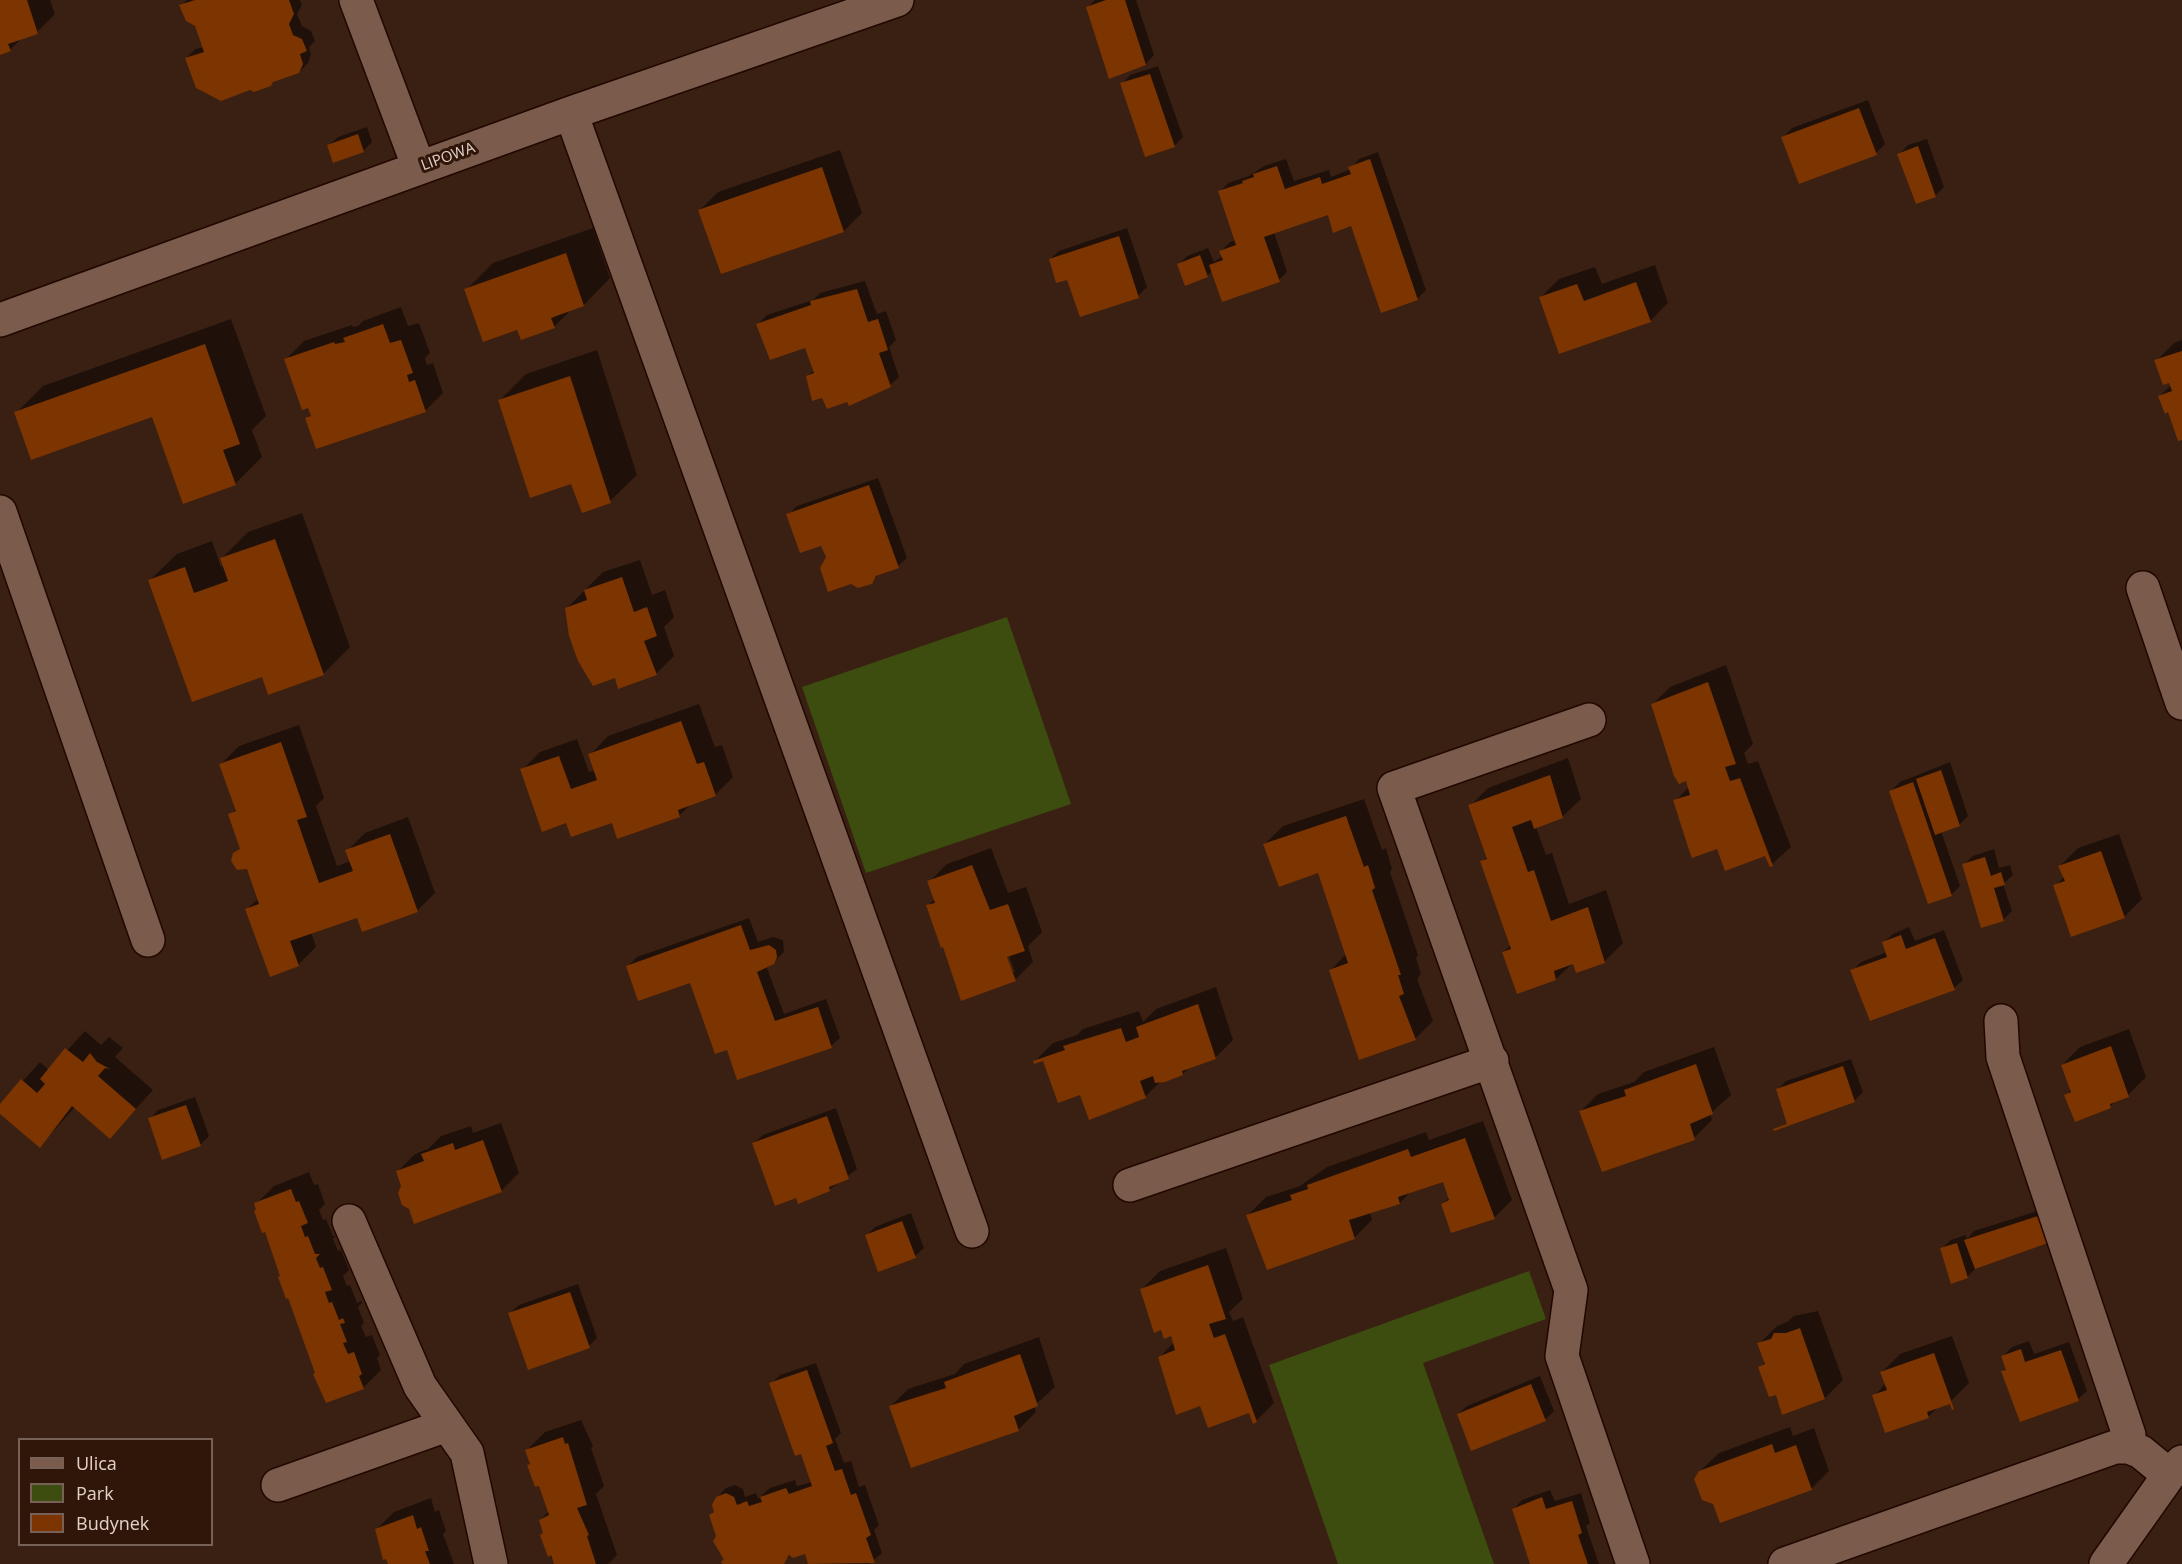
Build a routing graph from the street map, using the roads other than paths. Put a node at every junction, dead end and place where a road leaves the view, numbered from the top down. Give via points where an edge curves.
1 (356, 0) edge
2 (897, 0) edge
3 (571, 113) junction
4 (418, 168) junction
5 (0, 320) edge
6 (0, 512) edge
7 (2143, 588) dead end
8 (2182, 703) edge
9 (1589, 720) dead end
10 (148, 940) dead end
11 (2001, 1021) dead end
12 (1492, 1061) junction
13 (1130, 1185) dead end
14 (349, 1221) dead end
15 (972, 1232) dead end
16 (447, 1425) junction
17 (2130, 1447) junction
18 (2176, 1468) edge
19 (278, 1485) dead end
20 (491, 1564) edge
21 (1633, 1564) edge
22 (1785, 1564) edge
23 (2106, 1564) edge

1 - 4 street
2 - 3 street, LIPOWA
3 - 4 street, LIPOWA
3 - 15 street
4 - 5 street, LIPOWA
6 - 10 street
7 - 8 street
9 - 12 street via 1394,788
11 - 17 street via 2003,1057 2130,1435
12 - 13 street
12 - 21 street via 1570,1290 1562,1356
14 - 16 street via 420,1386
16 - 19 street
16 - 20 street via 468,1453
17 - 18 street
17 - 22 street via 2115,1447
18 - 23 street

